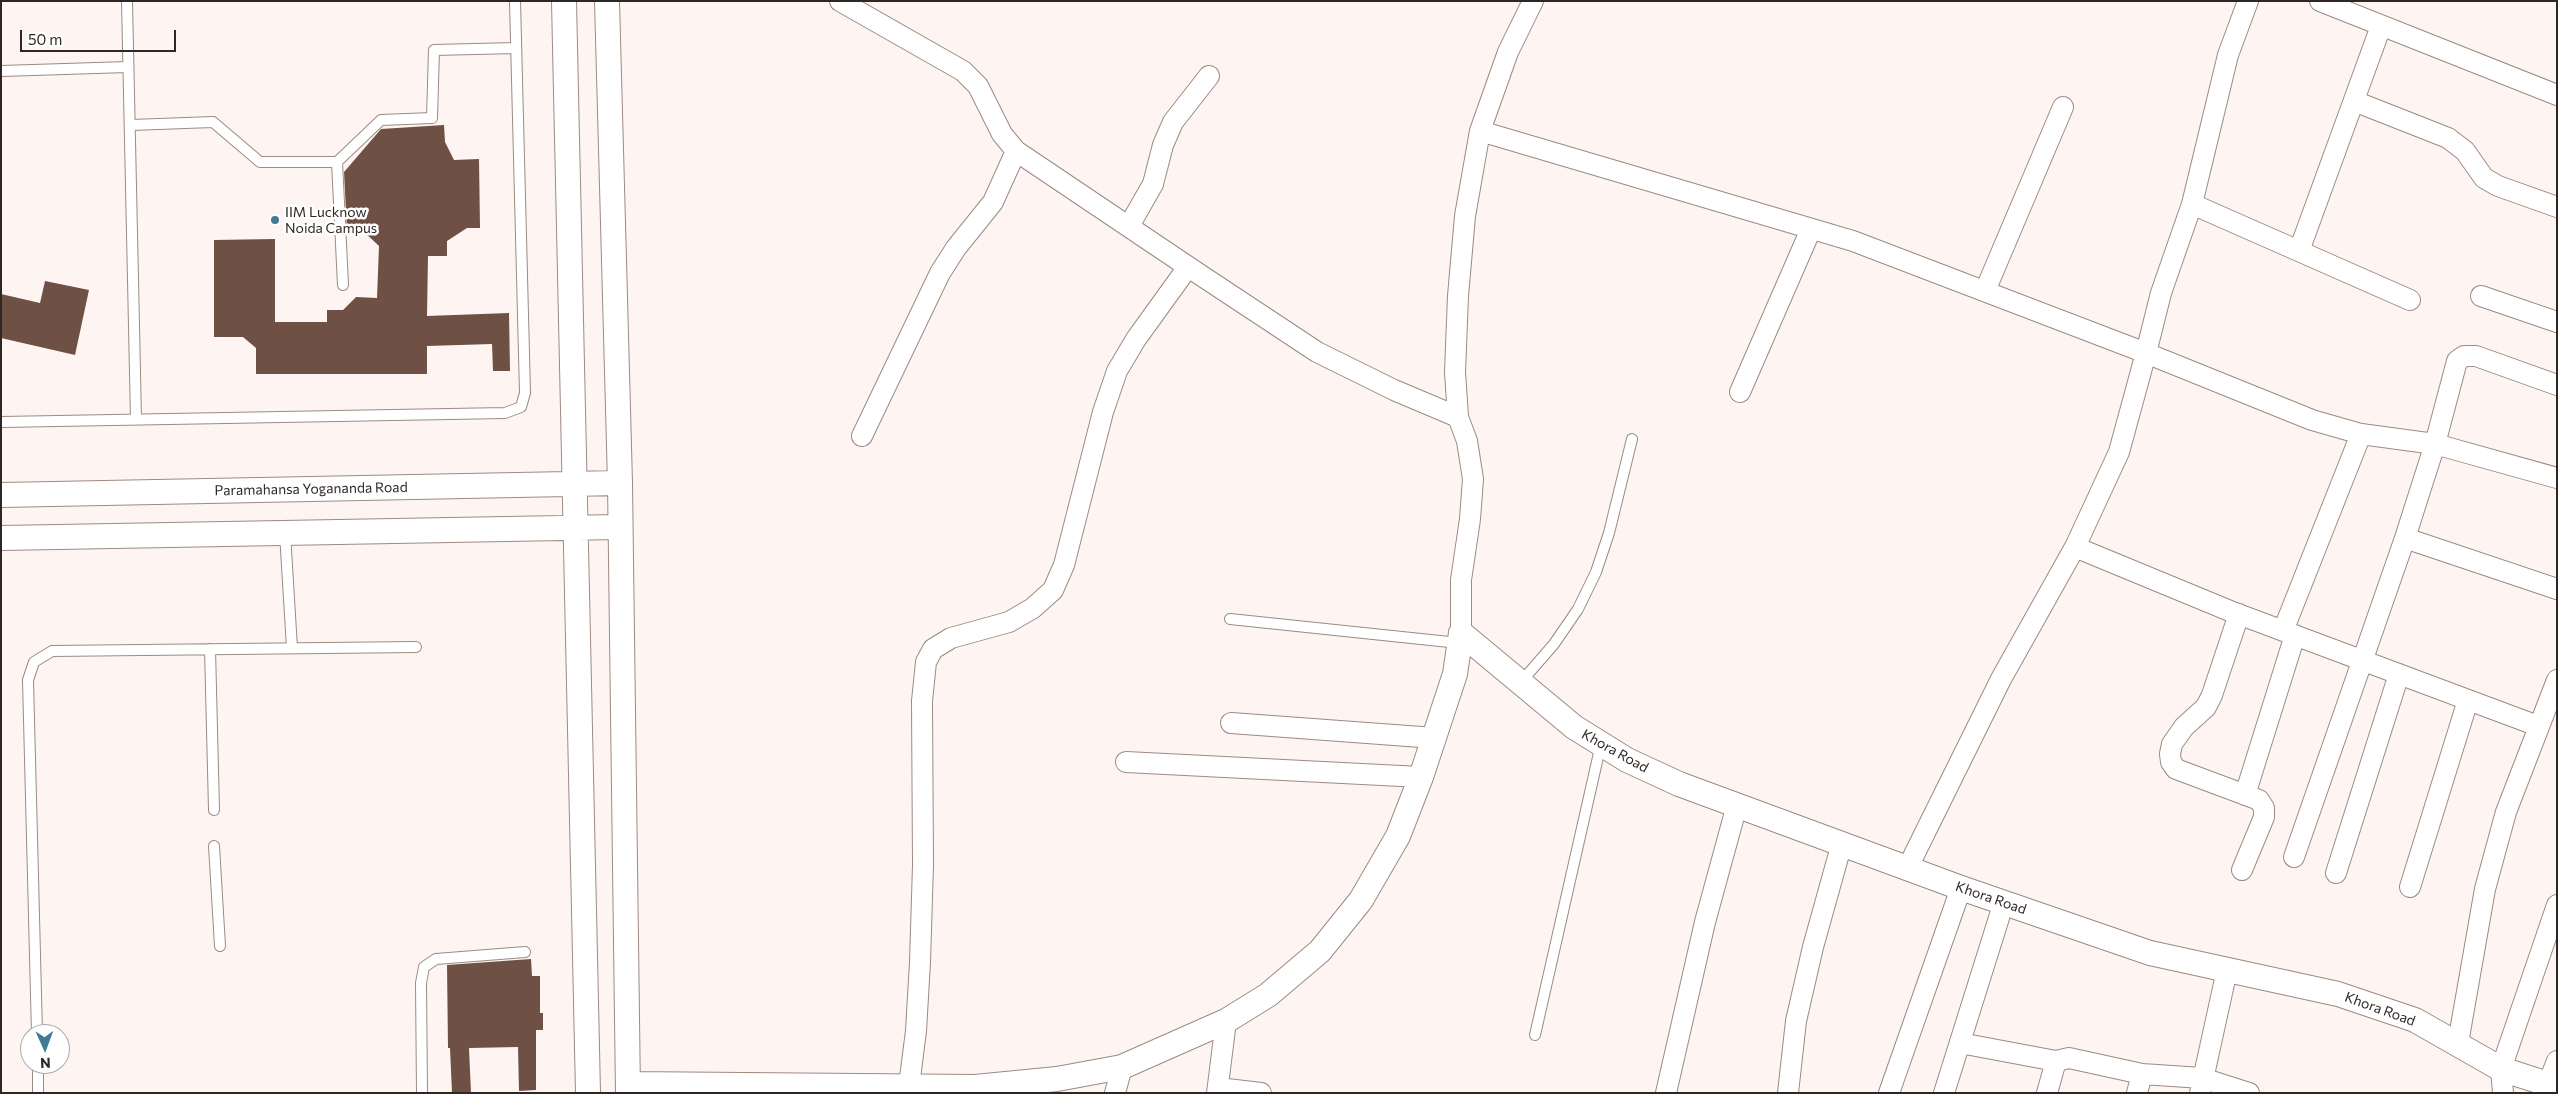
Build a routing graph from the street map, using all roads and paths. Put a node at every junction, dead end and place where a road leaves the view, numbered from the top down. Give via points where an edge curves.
1 (127, 1) edge
2 (515, 1) edge
3 (564, 1) edge
4 (607, 1) edge
5 (840, 1) edge
6 (1533, 1) edge
7 (2248, 1) edge
8 (2320, 1) edge
9 (2381, 26) junction
10 (516, 48) junction
11 (128, 67) junction
12 (1, 71) edge
13 (1209, 76) dead end
14 (2557, 95) edge
15 (2354, 101) junction
16 (2063, 107) dead end
17 (131, 125) junction
18 (1480, 131) junction
19 (1016, 151) junction
20 (337, 162) junction
21 (2192, 204) junction
22 (2557, 207) edge
23 (1129, 226) junction
24 (1811, 229) junction
25 (2299, 251) junction
26 (1188, 267) junction
27 (343, 285) dead end
28 (1985, 291) junction
29 (2481, 296) dead end
30 (2410, 300) dead end
31 (2557, 322) edge
32 (2146, 353) junction
33 (2557, 386) edge
34 (1740, 392) dead end
35 (1458, 417) junction
36 (136, 419) junction
37 (1, 422) edge
38 (2361, 434) junction
39 (862, 436) dead end
40 (1632, 439) dead end
41 (2435, 444) junction
42 (2557, 478) edge
43 (620, 483) junction
44 (575, 484) junction
45 (1, 495) edge
46 (575, 528) junction
47 (619, 528) junction
48 (285, 533) junction
49 (1, 538) edge
50 (2405, 538) junction
51 (2075, 546) junction
52 (2557, 589) edge
53 (2239, 614) junction
54 (1230, 619) dead end
55 (2289, 633) junction
56 (1460, 638) junction
57 (416, 646) dead end
58 (210, 648) junction
59 (292, 648) junction
60 (2361, 660) junction
61 (2399, 674) junction
62 (2557, 680) edge
63 (1521, 682) junction
64 (2468, 700) junction
65 (1231, 723) dead end
66 (2538, 726) junction
67 (1435, 738) junction
68 (1601, 744) junction
69 (1126, 762) dead end
70 (1421, 777) junction
71 (2245, 795) junction
72 (1737, 805) junction
73 (214, 810) dead end
74 (1842, 842) junction
75 (214, 846) dead end
76 (2294, 857) dead end
77 (1908, 867) junction
78 (2242, 870) dead end
79 (2336, 873) dead end
80 (2410, 887) dead end
81 (1961, 888) junction
82 (2004, 902) junction
83 (2557, 905) edge
84 (220, 946) dead end
85 (525, 952) dead end
86 (2227, 970) junction
87 (1226, 1021) junction
88 (37, 1024) edge
89 (1535, 1035) dead end
90 (1960, 1043) junction
91 (2458, 1043) junction
92 (2056, 1061) junction
93 (2557, 1061) edge
94 (1122, 1066) junction
95 (2501, 1069) junction
96 (38, 1074) edge
97 (2139, 1083) edge
98 (2201, 1085) edge
99 (909, 1086) junction
100 (2552, 1086) edge
101 (628, 1089) edge
102 (1217, 1090) edge
103 (38, 1093) edge
104 (422, 1093) edge
105 (588, 1093) edge
106 (1115, 1093) edge
107 (1261, 1093) edge
108 (1666, 1093) edge
109 (1788, 1093) edge
110 (1889, 1093) edge
111 (1944, 1093) edge
112 (2047, 1093) edge
113 (2249, 1093) edge
114 (2503, 1093) edge

1 - 11 lane
2 - 10 lane
3 - 44 street
4 - 43 street
5 - 19 street via 963,70 978,86 1002,134
6 - 18 street via 1508,52
7 - 21 street via 2228,54
8 - 9 street
9 - 14 street
9 - 15 street
10 - 20 lane via 434,50 432,118 381,120
10 - 36 lane via 525,393 521,407 505,413
11 - 12 lane
11 - 17 lane
13 - 23 street via 1173,122 1152,184
15 - 22 street via 2448,138 2465,151 2484,178
15 - 25 street
16 - 28 street
17 - 20 lane via 213,122 260,162
17 - 36 lane
18 - 24 street
18 - 35 street via 1465,216 1458,296 1455,372
19 - 23 street
19 - 39 street via 993,202 940,273
20 - 27 lane
21 - 25 street
21 - 32 street via 2161,293
23 - 26 street
24 - 28 street via 1853,241
24 - 34 street
25 - 30 street
26 - 35 street via 1317,352
26 - 99 street via 1117,371 1103,412 1064,565 1054,590 1009,622 951,638 933,649 926,662 922,701 920,962
28 - 32 street
29 - 31 street
32 - 38 street via 2312,420
32 - 51 street via 2119,452
33 - 41 street via 2476,356 2464,356 2456,362
35 - 56 street via 1467,440 1473,479 1461,580
36 - 37 lane
38 - 41 street
38 - 55 street
40 - 63 lane via 1596,572 1569,623
41 - 42 street
41 - 50 street
43 - 44 street, Paramahansa Yogananda Road
43 - 47 street
44 - 45 street, Paramahansa Yogananda Road
44 - 46 street
46 - 47 street
46 - 48 street
46 - 105 street
47 - 101 street
48 - 49 street
48 - 59 lane
50 - 52 street
50 - 60 street
51 - 53 street
51 - 77 street via 2001,679
53 - 55 street
53 - 71 street via 2212,695 2206,707 2184,727 2172,744 2170,754 2176,769
54 - 56 lane
55 - 60 street
55 - 71 street
56 - 63 street, Khora Road
56 - 67 street via 1455,674
57 - 59 lane
58 - 59 lane
58 - 73 lane
58 - 88 lane via 52,651 34,662 28,680
60 - 61 street
60 - 76 street
61 - 64 street
61 - 79 street
62 - 66 street
63 - 68 street, Khora Road via 1574,728
64 - 66 street
64 - 80 street
65 - 67 street
66 - 91 street via 2506,812 2485,889
67 - 70 street
68 - 72 street, Khora Road via 1679,784
68 - 89 lane
69 - 70 street
70 - 87 street via 1398,836 1355,908 1320,951 1268,995
71 - 78 street via 2259,800 2264,808 2264,817
72 - 74 street, Khora Road
72 - 108 street via 1705,922
74 - 77 street, Khora Road
74 - 109 street via 1798,1012
75 - 84 lane
77 - 81 street, Khora Road
81 - 82 street, Khora Road
81 - 110 street
82 - 86 street, Khora Road via 2150,954
82 - 90 street
83 - 95 street
85 - 104 lane via 436,959 424,967 421,983
86 - 91 street, Khora Road via 2338,994 2415,1020
86 - 98 street
87 - 94 street
87 - 102 street
90 - 92 street
90 - 111 street
91 - 95 street, Khora Road
92 - 97 street via 2069,1058
92 - 112 street
93 - 100 street
94 - 99 street via 1057,1078 974,1087
94 - 106 street
95 - 100 street, Khora Road
95 - 114 street
96 - 103 lane
97 - 98 street
98 - 113 street
99 - 101 street
102 - 107 street

